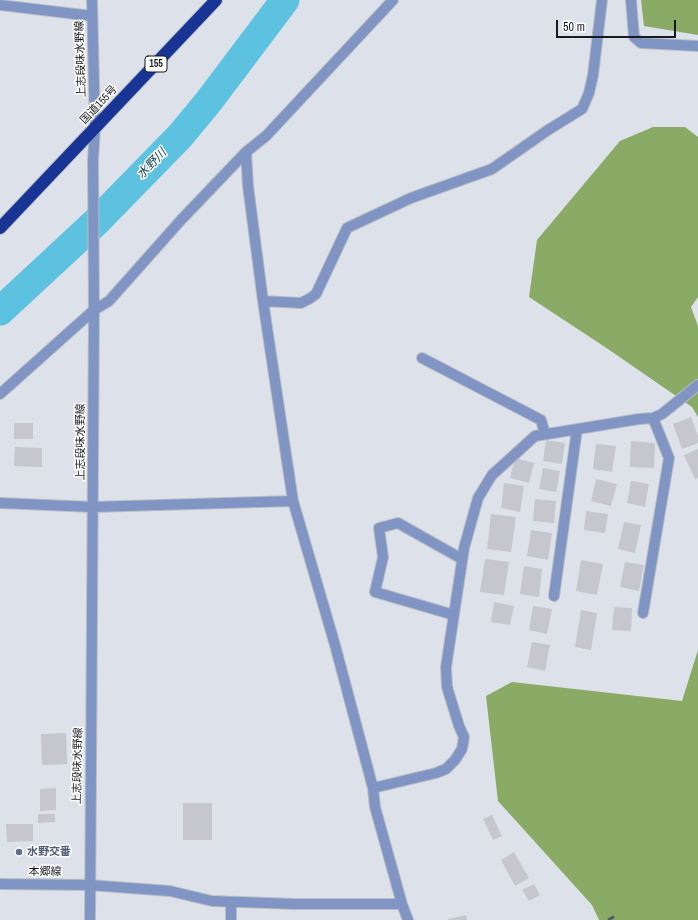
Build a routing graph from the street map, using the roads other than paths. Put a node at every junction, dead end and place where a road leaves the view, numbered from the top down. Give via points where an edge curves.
1 (92, 0) edge
2 (216, 0) edge
3 (393, 0) edge
4 (602, 0) edge
5 (631, 0) edge
6 (0, 5) edge
7 (92, 16) junction
8 (698, 46) edge
9 (95, 128) junction
10 (246, 152) junction
11 (0, 228) edge
12 (263, 301) junction
13 (94, 310) junction
14 (422, 358) dead end
15 (698, 385) edge
16 (0, 394) edge
17 (653, 418) junction
18 (577, 429) junction
19 (545, 434) junction
20 (293, 501) junction
21 (0, 503) edge
22 (93, 507) junction
23 (462, 559) junction
24 (554, 596) dead end
25 (644, 613) dead end
26 (454, 615) junction
27 (373, 788) junction
28 (0, 884) edge
29 (89, 884) junction
30 (231, 902) junction
31 (402, 904) junction
32 (90, 920) edge
33 (231, 920) edge
34 (408, 920) edge

1 - 7 street, 上志段味水野線
2 - 9 highway, 国道155号 / 155
3 - 10 street via 266,136
4 - 12 street via 593,75 582,110 492,169 411,198 347,228 316,294 309,299 301,303
5 - 8 street via 634,38 640,43
6 - 7 street
7 - 9 street, 上志段味水野線
9 - 11 highway, 国道155号 / 155
9 - 13 street, 上志段味水野線
10 - 12 street
10 - 13 street via 109,301
12 - 20 street
13 - 16 street
13 - 22 street, 上志段味水野線
14 - 19 street via 541,420
15 - 17 street via 662,414
17 - 18 street
17 - 25 street via 669,458
18 - 19 street
18 - 24 street
19 - 23 street via 535,436 492,475 478,498
20 - 22 street
20 - 27 street
21 - 22 street
22 - 29 street, 上志段味水野線
23 - 26 street
23 - 26 street via 398,523 379,528 383,557 375,592
26 - 27 street via 446,674 447,687 464,737 462,748 446,769
27 - 31 street via 375,807
28 - 29 street, 本郷線
29 - 30 street, 本郷線 via 170,891 212,901
29 - 32 street, 上志段味水野線
30 - 31 street, 本郷線
30 - 33 street
31 - 34 street

